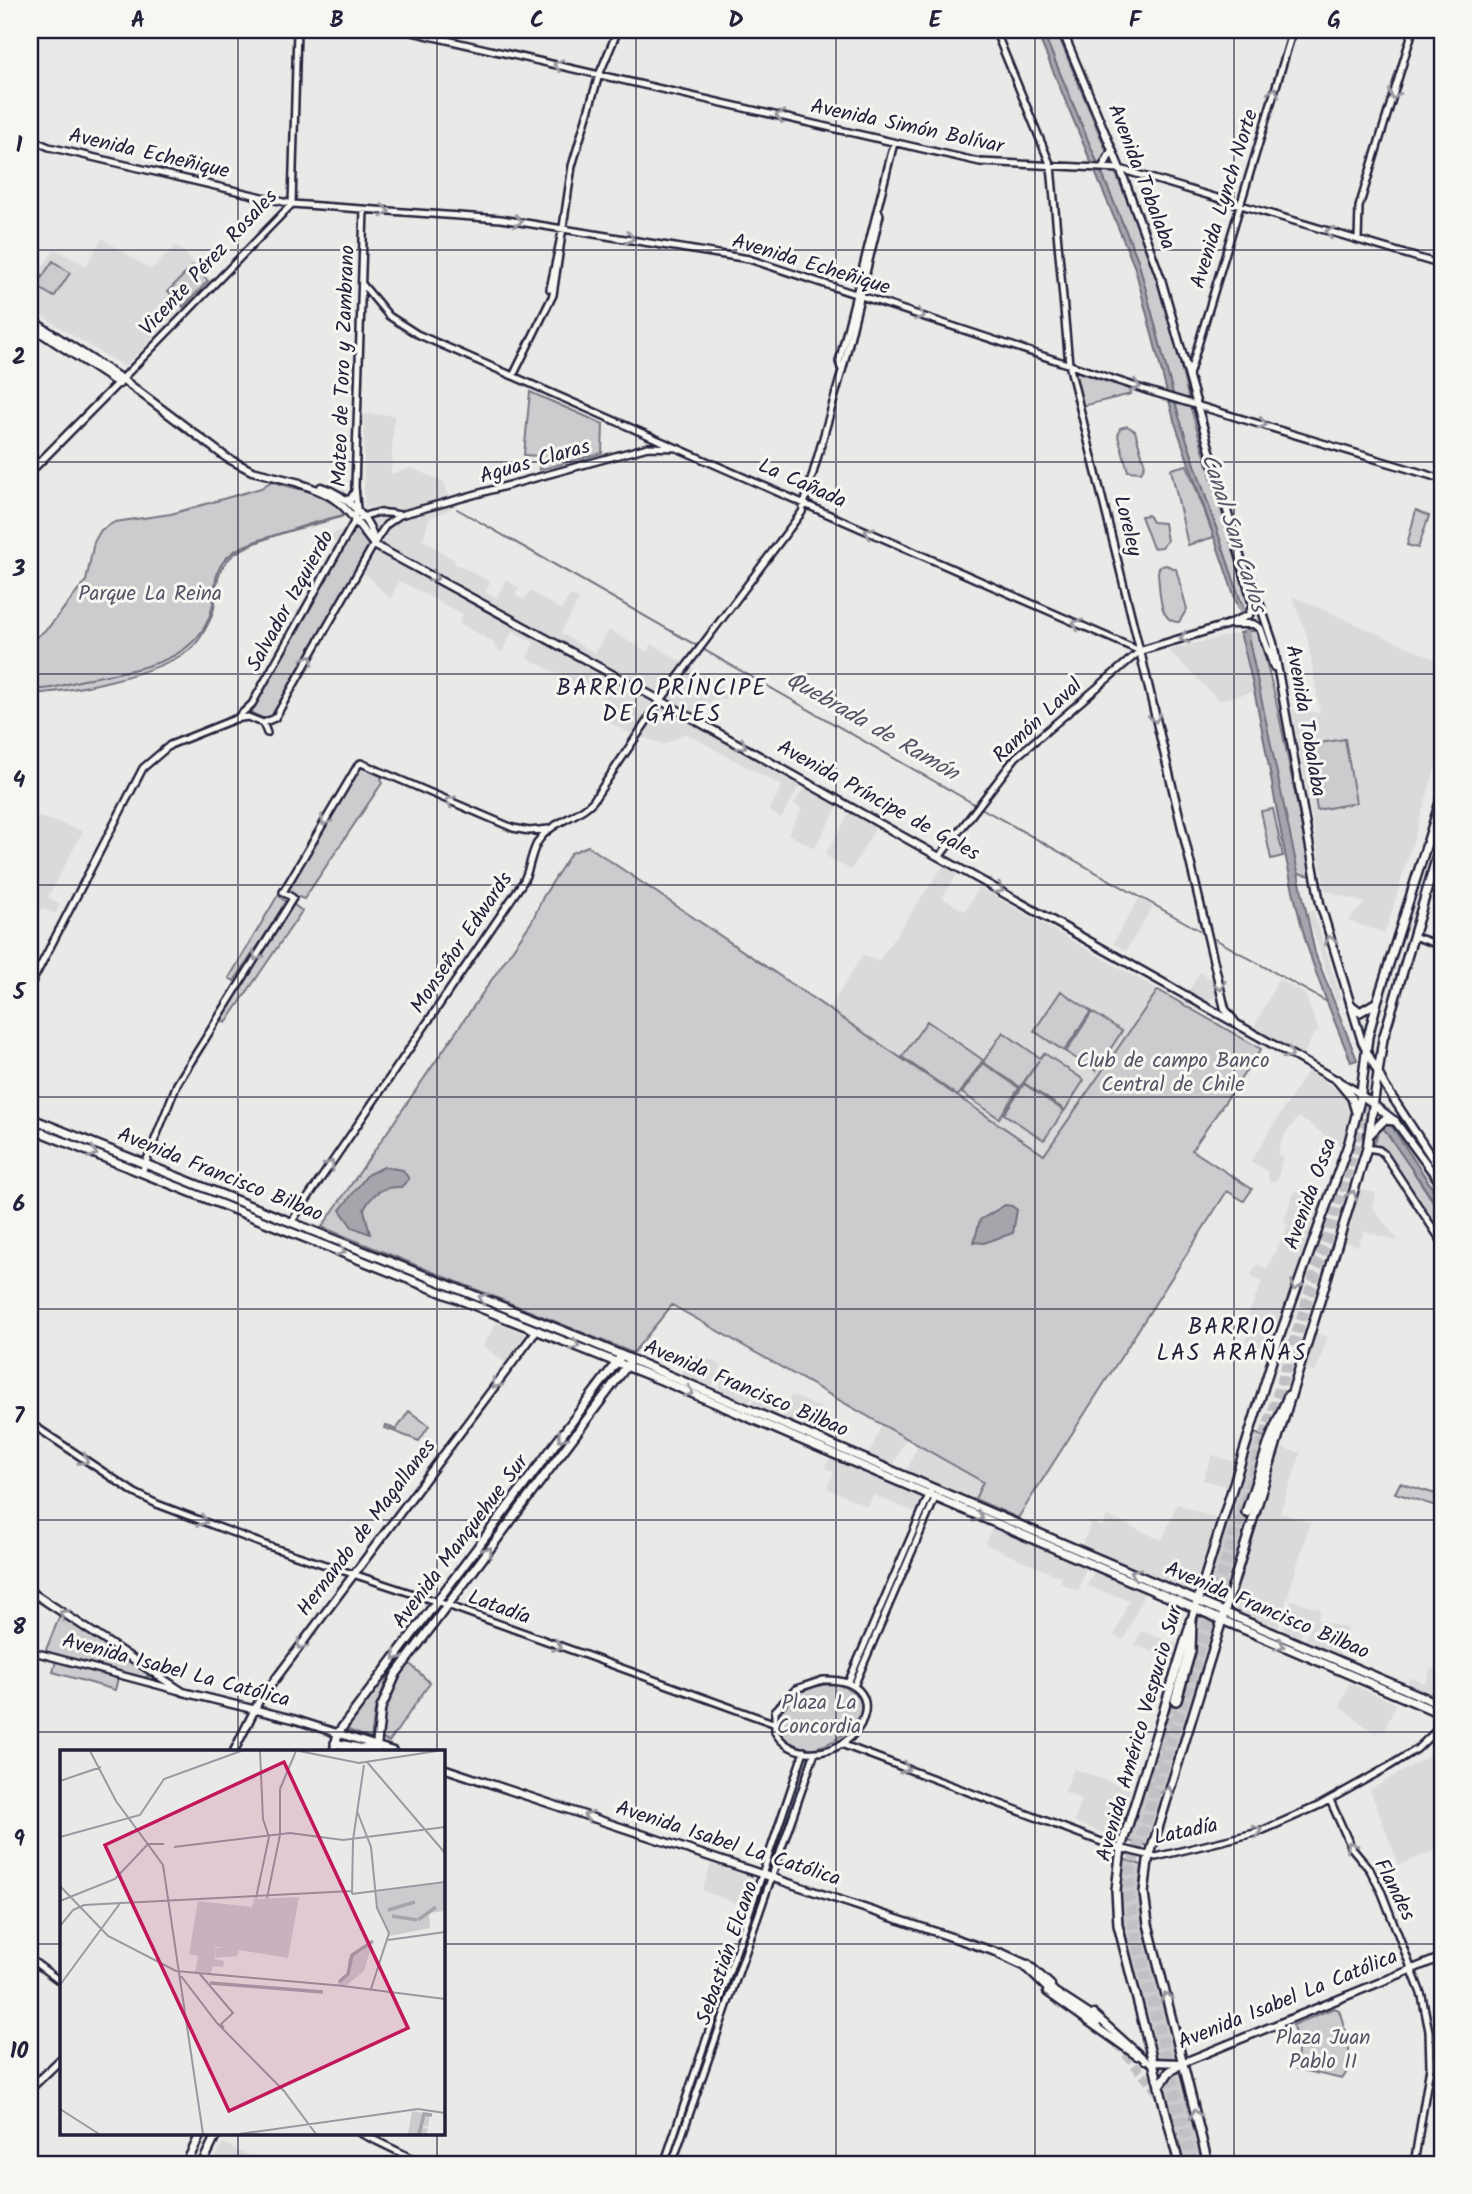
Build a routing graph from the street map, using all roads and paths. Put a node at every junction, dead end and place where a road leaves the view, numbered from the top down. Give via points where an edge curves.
1 (298, 30) edge
2 (403, 30) edge
3 (618, 30) edge
4 (995, 30) edge
5 (1062, 30) edge
6 (1293, 30) edge
7 (1413, 30) edge
8 (599, 75) junction
9 (30, 139) edge
10 (894, 142) junction
11 (1112, 150) junction
12 (1051, 166) junction
13 (1102, 167) junction
14 (1120, 169) junction
15 (292, 204) junction
16 (1240, 205) junction
17 (364, 209) junction
18 (563, 228) junction
19 (1358, 240) junction
20 (1442, 265) edge
21 (363, 285) junction
22 (858, 295) junction
23 (362, 297) junction
24 (373, 300) junction
25 (30, 319) edge
26 (30, 327) edge
27 (1069, 364) junction
28 (513, 376) junction
29 (1189, 377) junction
30 (122, 382) junction
31 (1196, 405) junction
32 (648, 435) junction
33 (648, 447) junction
34 (678, 448) junction
35 (30, 472) edge
36 (1442, 479) edge
37 (298, 483) junction
38 (355, 492) junction
39 (346, 500) junction
40 (806, 504) junction
41 (385, 512) junction
42 (400, 515) junction
43 (357, 518) junction
44 (386, 525) junction
45 (374, 545) junction
46 (1242, 563) junction
47 (1244, 621) junction
48 (1140, 651) junction
49 (1276, 672) junction
50 (661, 700) junction
51 (252, 704) junction
52 (253, 718) junction
53 (235, 719) junction
54 (262, 723) junction
55 (267, 733) dead end
56 (1442, 796) edge
57 (1439, 822) edge
58 (549, 829) junction
59 (1442, 839) edge
60 (940, 856) junction
61 (1410, 906) junction
62 (1421, 910) junction
63 (1413, 936) junction
64 (1442, 946) edge
65 (30, 986) edge
66 (1377, 1002) junction
67 (1351, 1004) junction
68 (1242, 1027) junction
69 (1366, 1053) junction
70 (1378, 1073) junction
71 (1337, 1080) junction
72 (1361, 1094) junction
73 (1375, 1104) junction
74 (1356, 1117) junction
75 (30, 1118) edge
76 (1395, 1121) junction
77 (30, 1128) edge
78 (1370, 1133) junction
79 (1367, 1148) junction
80 (144, 1163) junction
81 (142, 1172) junction
82 (1442, 1173) edge
83 (1442, 1185) edge
84 (292, 1221) junction
85 (278, 1225) junction
86 (1442, 1242) edge
87 (546, 1323) junction
88 (537, 1330) junction
89 (619, 1359) junction
90 (629, 1363) junction
91 (1289, 1396) junction
92 (30, 1423) edge
93 (933, 1493) junction
94 (1247, 1512) dead end
95 (1066, 1544) junction
96 (1048, 1547) junction
97 (354, 1575) junction
98 (30, 1591) edge
99 (438, 1602) junction
100 (447, 1605) junction
101 (1196, 1605) junction
102 (1223, 1611) junction
103 (1221, 1620) junction
104 (1191, 1621) junction
105 (30, 1651) edge
106 (851, 1685) junction
107 (183, 1692) junction
108 (1176, 1700) tunnel mouth
109 (1442, 1705) edge
110 (254, 1709) junction
111 (1442, 1714) edge
112 (773, 1723) junction
113 (1442, 1725) edge
114 (338, 1733) junction
115 (841, 1744) junction
116 (335, 1747) edge
117 (376, 1749) edge
118 (234, 1750) edge
119 (804, 1751) junction
120 (815, 1752) junction
121 (444, 1768) edge
122 (1330, 1800) junction
123 (1121, 1848) junction
124 (1149, 1856) junction
125 (767, 1875) junction
126 (1001, 1954) junction
127 (739, 1957) junction
128 (1442, 1957) edge
129 (30, 1959) edge
130 (1412, 1969) junction
131 (60, 1981) edge
132 (1097, 2021) tunnel mouth
133 (60, 2060) edge
134 (1149, 2061) junction
135 (1182, 2063) junction
136 (1159, 2087) junction
137 (30, 2089) edge
138 (201, 2134) edge
139 (217, 2134) edge
140 (361, 2134) edge
141 (186, 2164) edge
142 (202, 2164) edge
143 (424, 2164) edge
144 (664, 2164) edge
145 (672, 2164) edge
146 (1179, 2164) edge
147 (1208, 2164) edge
148 (1414, 2164) edge

1 - 15 street, Vicente Pérez Rosales
8 -> 2 street, Avenida Simón Bolívar
3 - 8 street
4 - 12 street, Loreley
5 - 11 main road, Avenida Tobalaba
16 -> 6 street, Avenida Lynch Norte
7 -> 19 street via 1359,207
10 -> 8 street, Avenida Simón Bolívar
8 - 18 street via 572,166
9 - 15 street, Avenida Echeñique
10 - 12 street, Avenida Simón Bolívar via 980,162
10 - 22 street, Monseñor Edwards
11 - 13 main road
11 - 14 main road, Avenida Tobalaba
12 - 13 street, Avenida Simón Bolívar
12 - 27 street, Loreley
13 - 14 street, Avenida Simón Bolívar
14 - 16 street, Avenida Simón Bolívar
14 - 29 main road, Avenida Tobalaba via 1161,279
15 - 17 street, Avenida Echeñique
15 - 30 street, Vicente Pérez Rosales
19 -> 16 street, Avenida Simón Bolívar
16 - 29 street, Avenida Lynch Norte
17 -> 18 street, Avenida Echeñique
17 - 21 street, Mateo de Toro y Zambrano
18 -> 22 street, Avenida Echeñique via 730,255
18 - 28 street via 549,303
19 - 20 street, Avenida Simón Bolívar
21 - 23 street, Mateo de Toro y Zambrano
21 - 24 street, La Cañada
22 -> 27 street, Avenida Echeñique
22 - 40 street, Monseñor Edwards
23 - 24 street, La Cañada
23 - 38 street, Mateo de Toro y Zambrano
24 - 28 street, La Cañada via 408,329
25 - 30 main road
26 - 30 main road
27 -> 31 street, Avenida Echeñique
27 - 48 street, Loreley
28 - 32 street, La Cañada
29 - 31 main road, Avenida Tobalaba
30 - 35 main road, Vicente Pérez Rosales
30 - 37 main road via 233,462
31 -> 36 street, Avenida Echeñique
31 - 46 main road, Avenida Tobalaba
32 - 33 street
32 - 34 street, La Cañada
33 - 34 street, Aguas Claras
33 - 42 street, Aguas Claras
34 - 40 street, La Cañada
37 - 39 main road via 324,488
37 - 43 main road via 338,500
38 - 39 main road
38 - 43 street, Mateo de Toro y Zambrano
39 - 43 main road
48 -> 40 street, La Cañada
40 - 50 street, Monseñor Edwards
41 - 42 street, Aguas Claras
41 - 43 street, Aguas Claras
41 - 44 street
42 - 44 street, Aguas Claras
43 - 45 main road via 373,535
43 - 51 street, Salvador Izquierdo
44 - 45 street, Aguas Claras
45 -> 50 main road, Avenida Príncipe de Gales
54 -> 45 street, Salvador Izquierdo via 275,718
46 - 47 main road via 1253,607
46 - 49 main road, Avenida Tobalaba via 1271,635
47 -> 48 main road
47 - 49 main road via 1262,630
48 - 60 street, Ramón Laval via 1016,757
48 -> 68 main road, Loreley via 1225,1009
67 -> 49 main road, Avenida Tobalaba via 1320,903
50 - 58 street, Monseñor Edwards via 593,800
50 -> 60 main road, Avenida Príncipe de Gales
51 - 52 street, Salvador Izquierdo
51 - 53 street, Salvador Izquierdo
52 - 53 street
52 - 54 street
53 - 65 street via 170,745 143,768
54 - 55 street
56 - 57 main road, Avenida Ossa
57 - 61 main road, Avenida Ossa
58 -> 80 street via 513,828 360,763 283,892 293,898 177,1084
84 -> 58 street, Monseñor Edwards via 523,882 535,847
59 - 62 main road, Avenida Ossa
60 -> 68 main road, Avenida Príncipe de Gales
61 - 62 main road
61 - 66 main road, Avenida Ossa
62 - 63 main road, Avenida Ossa
63 - 64 street
63 - 70 main road, Avenida Ossa via 1383,1039
66 - 67 main road via 1364,1011
66 - 69 main road, Avenida Ossa
67 - 69 main road, Avenida Tobalaba
68 -> 71 main road, Avenida Príncipe de Gales
69 - 70 main road, Avenida Tobalaba
69 - 72 main road, Avenida Ossa
70 - 73 main road, Avenida Ossa
70 - 82 main road, Avenida Tobalaba
71 - 72 main road, Avenida Príncipe de Gales
71 - 74 main road via 1352,1098
72 - 73 main road
72 - 74 main road, Avenida Ossa
73 - 76 main road
73 - 78 main road, Avenida Ossa
74 -> 101 main road, Avenida Ossa via 1295,1288
75 - 80 main road, Avenida Francisco Bilbao
76 - 78 main road via 1384,1120
76 - 83 main road
77 -> 81 main road, Avenida Francisco Bilbao
78 - 79 main road, Avenida Ossa
79 - 86 street via 1379,1150 1388,1160
91 -> 79 main road, Avenida Ossa
80 - 81 street
80 - 84 main road, Avenida Francisco Bilbao
81 - 85 main road, Avenida Francisco Bilbao
84 - 85 main road
87 -> 84 main road, Avenida Francisco Bilbao
85 -> 88 main road, Avenida Francisco Bilbao
87 - 88 main road
87 - 89 main road, Avenida Francisco Bilbao
88 -> 89 main road, Avenida Francisco Bilbao
88 -> 97 main road, Hernando de Magallanes
89 - 90 main road, Avenida Francisco Bilbao
89 -> 99 main road, Avenida Manquehue Sur
90 - 93 main road, Avenida Francisco Bilbao
100 -> 90 main road, Avenida Manquehue Sur
91 - 94 highway
91 - 102 main road, Avenida Ossa
92 -> 97 street, Latadía via 149,1501
93 - 95 main road, Avenida Francisco Bilbao
93 -> 96 main road, Avenida Francisco Bilbao
93 - 106 street
95 - 96 main road
101 -> 95 main road, Avenida Francisco Bilbao
96 - 101 main road, Avenida Francisco Bilbao
97 - 99 street, Latadía
97 -> 110 main road, Hernando de Magallanes
107 -> 98 main road
99 - 100 street, Latadía
99 -> 114 main road, Avenida Manquehue Sur
100 -> 112 street, Latadía
100 - 117 main road, Avenida Manquehue Sur via 390,1685 380,1709
101 - 102 main road, Avenida Francisco Bilbao
101 - 103 main road, Avenida Francisco Bilbao
101 - 104 main road, Avenida Américo Vespucio Sur
102 - 103 main road, Avenida Américo Vespucio Sur
102 - 109 main road, Avenida Francisco Bilbao
103 -> 111 main road, Avenida Francisco Bilbao
124 -> 103 main road, Avenida Américo Vespucio Sur
104 - 108 highway via 1188,1660
104 - 123 main road, Avenida Américo Vespucio Sur
105 - 107 street, Avenida Isabel La Católica
106 - 112 street via 823,1680 800,1686 779,1705
106 - 115 street via 865,1700 865,1717 855,1734
107 - 110 main road, Avenida Isabel La Católica
110 - 114 main road, Avenida Isabel La Católica
110 - 118 main road, Hernando de Magallanes
112 - 119 street via 782,1742
113 - 122 street, Latadía via 1417,1749
114 - 116 main road, Avenida Manquehue Sur
114 - 117 main road, Avenida Isabel La Católica
115 - 120 street
115 -> 123 street, Latadía
116 - 117 main road
119 - 120 street
119 - 125 street, Sebastián Elcano
120 - 125 street, Sebastián Elcano
125 -> 121 main road, Avenida Isabel La Católica
124 -> 122 street, Latadía via 1259,1832
130 -> 122 street, Flandes via 1374,1876 1351,1847
123 - 124 street, Latadía
123 - 134 main road, Avenida Américo Vespucio Sur via 1118,1925
135 -> 124 main road, Avenida Américo Vespucio Sur via 1145,1906
125 - 126 main road, Avenida Isabel La Católica
125 - 127 street, Sebastián Elcano
126 - 132 highway via 1026,1965 1054,1993
126 - 134 main road, Avenida Isabel La Católica via 1039,1971
127 - 144 street, Sebastián Elcano
127 - 145 street, Sebastián Elcano
128 - 130 main road, Avenida Isabel La Católica
129 - 131 street
130 - 135 main road, Avenida Isabel La Católica
130 - 148 street, Flandes via 1429,2031 1430,2067
133 - 137 main road
134 - 135 main road, Avenida Isabel La Católica
134 - 136 main road, Avenida Américo Vespucio Sur
135 - 136 main road
147 -> 135 main road, Avenida Américo Vespucio Sur
136 - 146 main road, Avenida Américo Vespucio Sur
138 - 141 main road
139 - 142 main road
140 - 143 street

